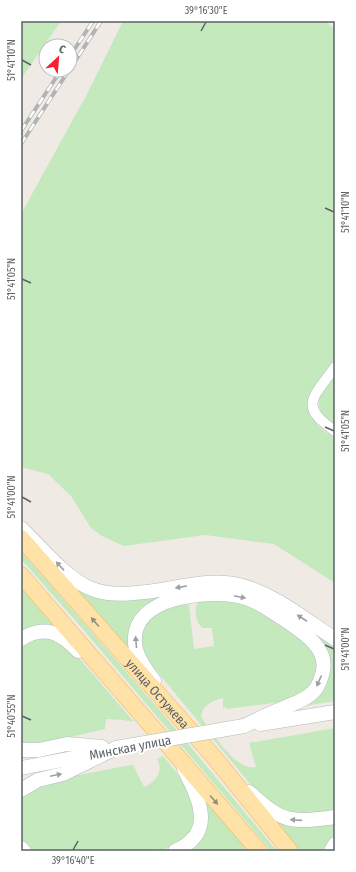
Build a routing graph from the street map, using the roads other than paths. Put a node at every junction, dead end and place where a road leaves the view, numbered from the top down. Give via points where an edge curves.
1 (335, 367) edge
2 (335, 431) edge
3 (21, 528) edge
4 (21, 538) edge
5 (21, 575) edge
6 (21, 638) edge
7 (335, 639) edge
8 (138, 712) junction
9 (335, 712) edge
10 (174, 713) junction
11 (335, 722) edge
12 (244, 726) junction
13 (116, 748) junction
14 (21, 750) edge
15 (213, 756) junction
16 (180, 760) junction
17 (21, 768) edge
18 (21, 790) edge
19 (335, 817) edge
20 (335, 844) edge
21 (21, 848) edge
22 (24, 851) edge
23 (175, 851) edge
24 (259, 851) edge
25 (290, 851) edge
26 (331, 851) edge

1 - 2 street via 312,404 315,415
7 -> 3 street via 258,592 233,584 208,583 150,592 116,593 92,589 66,572
10 -> 4 main road, улица Остужева
5 - 8 main road, улица Остужева
6 - 8 street via 44,631 70,641
8 - 16 main road, улица Остужева
9 - 12 street, Минская улица
10 -> 12 street via 137,653 135,633 139,623 154,607 175,599 200,595 239,596 273,612 309,637 323,658 324,670 320,683 313,693 302,701
10 - 15 main road, улица Остужева
11 - 12 street
12 - 13 street, Минская улица, bridge
13 - 14 street via 67,744 39,750
13 - 17 street, Минская улица
18 -> 13 street via 38,780 62,774
19 -> 15 street via 298,821 274,814
15 - 25 main road, улица Остужева
16 - 23 street via 195,791 202,814 195,836
16 -> 24 main road, улица Остужева
20 - 26 street
21 - 22 street

